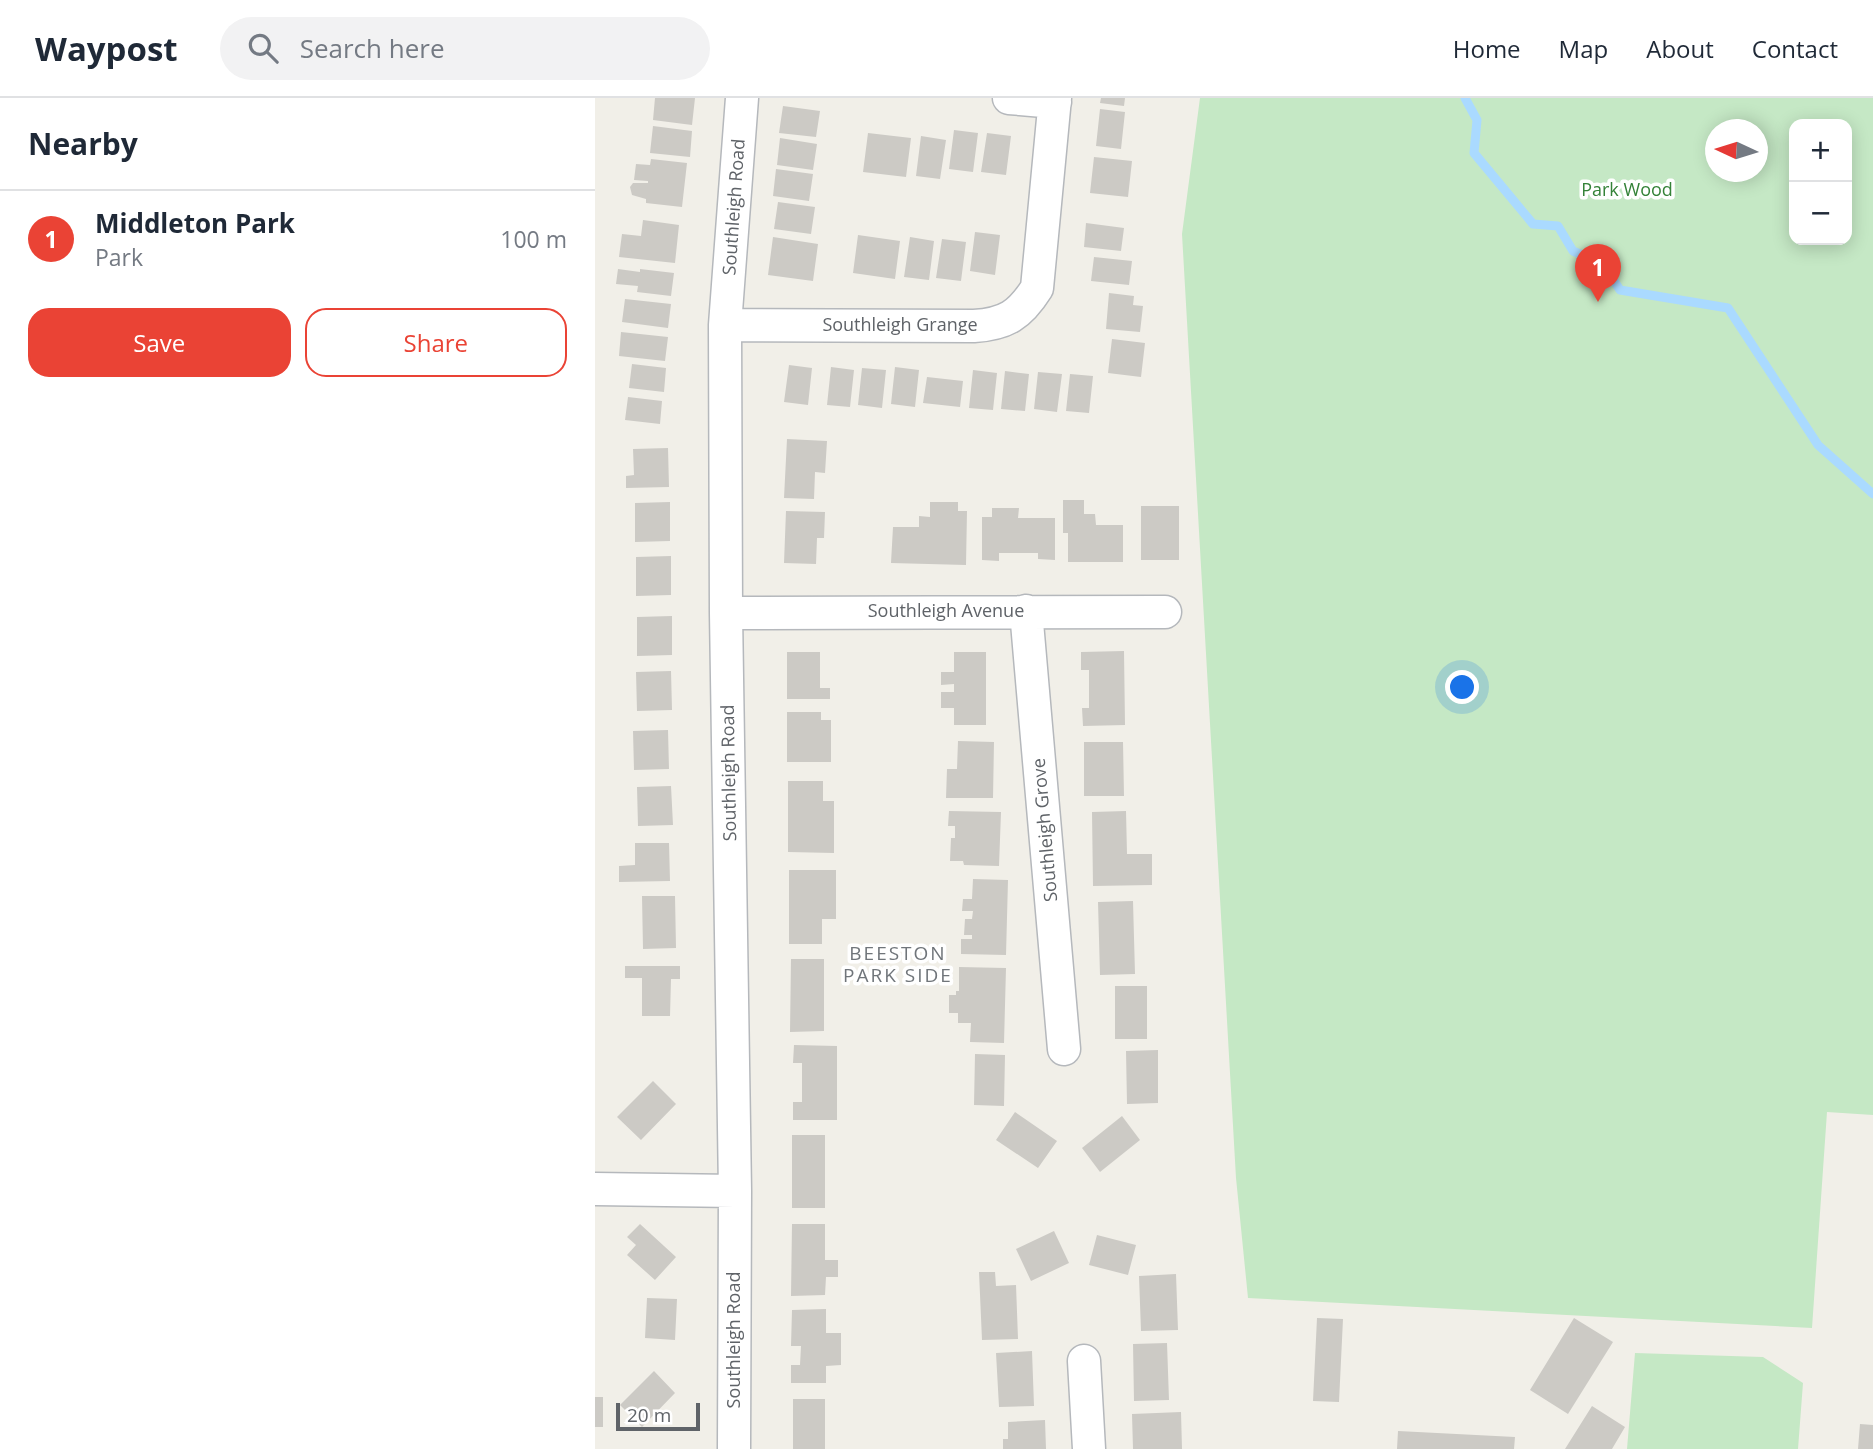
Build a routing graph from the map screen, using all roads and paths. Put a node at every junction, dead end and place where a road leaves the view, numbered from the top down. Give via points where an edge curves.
1 (742, 98) edge
2 (1009, 98) edge
3 (1055, 100) edge
4 (725, 325) junction
5 (1026, 611) junction
6 (1165, 612) dead end
7 (726, 613) junction
8 (1064, 1049) dead end
9 (595, 1189) edge
10 (734, 1191) junction
11 (1084, 1362) dead end
12 (734, 1449) edge
13 (1089, 1449) edge

1 - 4 street, Southleigh Road
2 - 3 street
3 - 4 street, Southleigh Grange via 1037,288 1027,305 1012,317 974,326
4 - 7 street, Southleigh Road
5 - 6 street, Southleigh Avenue
5 - 7 street, Southleigh Avenue
5 - 8 street, Southleigh Grove
7 - 10 street, Southleigh Road
9 - 10 street
10 - 12 street, Southleigh Road
11 - 13 street

